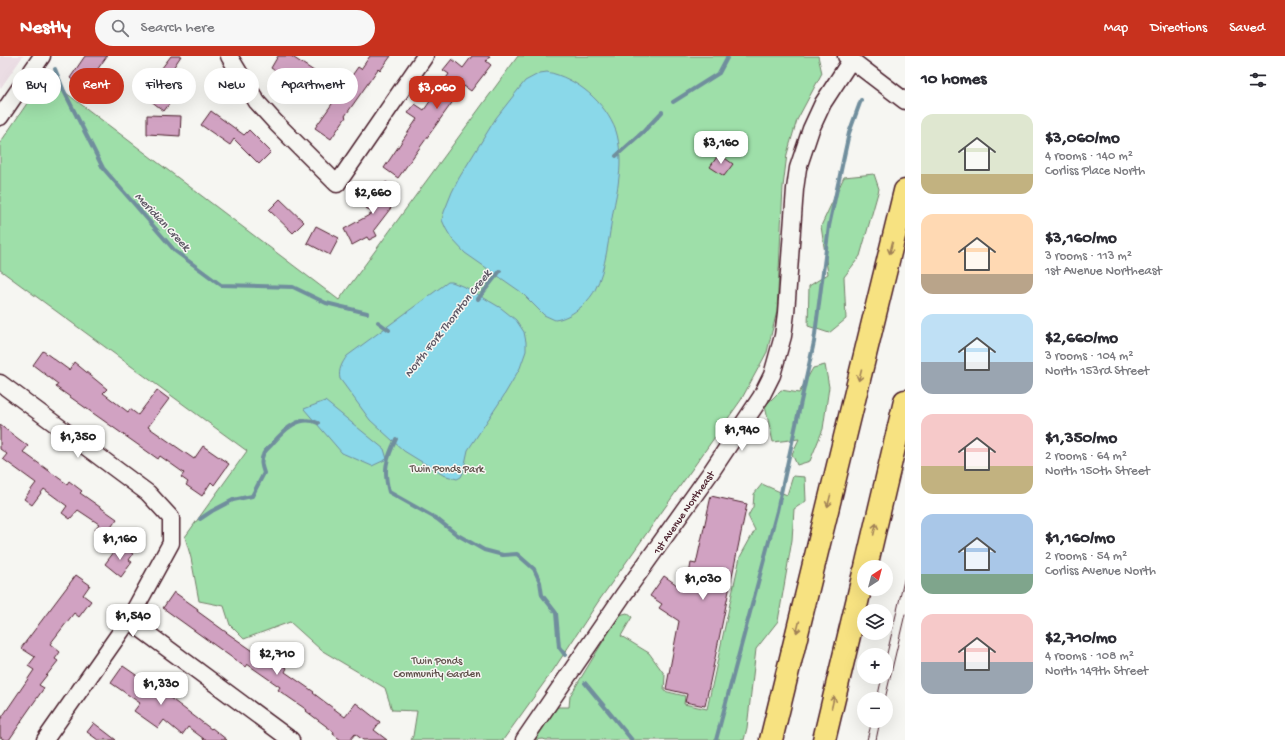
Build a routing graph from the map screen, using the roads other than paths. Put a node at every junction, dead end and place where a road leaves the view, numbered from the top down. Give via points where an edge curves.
1 (42, 56) edge
2 (229, 56) edge
3 (425, 56) edge
4 (848, 58) edge
5 (905, 101) edge
6 (0, 117) edge
7 (903, 201) edge
8 (0, 383) edge
9 (905, 401) edge
10 (868, 560) edge
11 (858, 596) edge
12 (129, 620) junction
13 (46, 740) edge
14 (291, 740) edge
15 (524, 740) edge
16 (771, 740) edge
17 (824, 740) edge

1 - 6 street
2 - 3 street via 257,102 337,184
4 - 5 street
4 - 15 street, 1st Avenue Northeast via 822,103 798,168 786,313 783,336 772,375 761,397 724,453
7 -> 16 highway
8 - 12 street via 148,494 171,518 171,543
10 -> 9 highway
17 -> 11 highway
12 - 13 street
12 - 14 street

